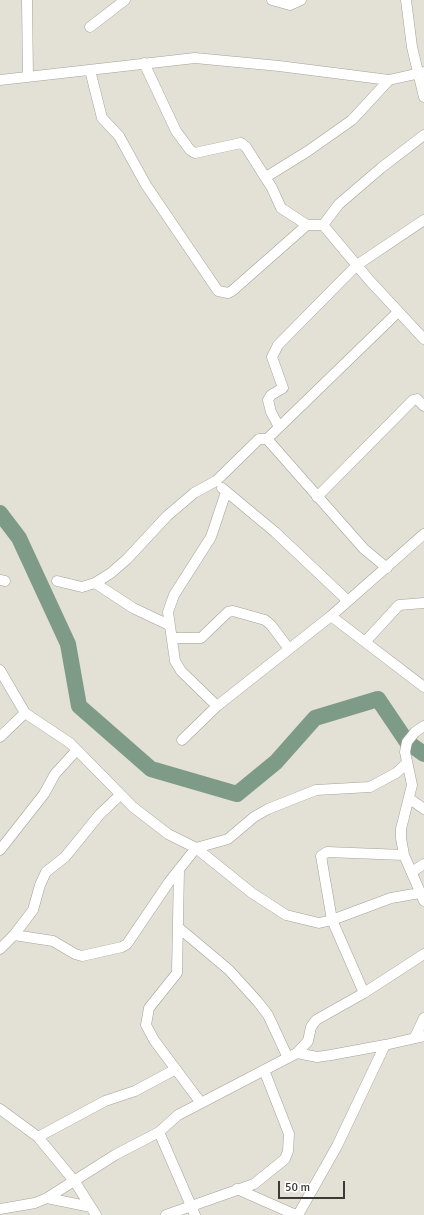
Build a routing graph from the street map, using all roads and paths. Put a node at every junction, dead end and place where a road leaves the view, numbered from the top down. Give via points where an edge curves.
1 (27, 0) edge
2 (125, 0) edge
3 (272, 0) edge
4 (300, 0) edge
5 (406, 0) edge
6 (90, 27) dead end
7 (144, 63) junction
8 (90, 70) junction
9 (421, 73) edge
10 (28, 76) junction
11 (0, 80) edge
12 (389, 80) junction
13 (424, 97) edge
14 (424, 135) edge
15 (266, 177) junction
16 (424, 220) edge
17 (307, 225) junction
18 (323, 225) junction
19 (357, 265) junction
20 (398, 312) junction
21 (424, 339) edge
22 (424, 406) edge
23 (280, 428) junction
24 (267, 439) junction
25 (216, 481) junction
26 (226, 492) junction
27 (317, 497) junction
28 (424, 534) edge
29 (387, 568) junction
30 (57, 581) dead end
31 (95, 583) junction
32 (348, 601) junction
33 (424, 603) edge
34 (332, 616) junction
35 (169, 625) junction
36 (172, 638) junction
37 (365, 642) junction
38 (289, 649) junction
39 (0, 670) edge
40 (424, 687) edge
41 (217, 706) junction
42 (25, 713) junction
43 (424, 726) edge
44 (0, 737) edge
45 (182, 740) dead end
46 (76, 751) junction
47 (407, 763) junction
48 (120, 795) junction
49 (410, 798) junction
50 (424, 809) edge
51 (196, 848) junction
52 (0, 850) edge
53 (404, 855) junction
54 (424, 864) edge
55 (179, 869) junction
56 (412, 872) junction
57 (422, 897) edge
58 (332, 920) junction
59 (179, 928) junction
60 (14, 935) junction
61 (0, 949) edge
62 (424, 954) edge
63 (364, 993) junction
64 (424, 1018) edge
65 (419, 1037) edge
66 (385, 1045) junction
67 (292, 1056) junction
68 (176, 1069) junction
69 (264, 1070) junction
70 (201, 1103) junction
71 (0, 1109) edge
72 (159, 1132) junction
73 (38, 1137) junction
74 (74, 1182) junction
75 (237, 1189) junction
76 (46, 1198) junction
77 (191, 1205) junction
78 (1, 1207) edge
79 (94, 1211) edge
80 (166, 1215) edge
81 (195, 1215) edge
82 (297, 1215) edge

1 - 10 street
2 - 6 street
3 - 4 street via 290,5
5 - 9 street
7 - 8 street
7 - 12 street via 195,58
7 - 15 street via 176,131 193,152 241,143
8 - 10 street
8 - 17 street via 102,118 119,136 146,185 218,291 232,291
9 - 12 street
9 - 13 street
10 - 11 street
12 - 15 street via 352,120 308,152
14 - 18 street via 340,204
15 - 17 street via 281,208
16 - 19 street
17 - 18 street
18 - 19 street
19 - 20 street
19 - 23 street via 310,311 274,352 272,357 284,388 271,395 268,400
20 - 21 street
20 - 23 street
22 - 27 street via 417,399 413,400
23 - 24 street
24 - 25 street via 259,439
24 - 27 street
25 - 26 street
25 - 31 street via 194,493 167,516 127,559
26 - 32 street via 275,532
26 - 35 street via 211,537 168,606
27 - 29 street via 364,549
28 - 29 street
29 - 32 street
30 - 31 street via 82,587
31 - 35 street via 133,608
32 - 34 street
33 - 37 street via 399,605
34 - 37 street
34 - 38 street
35 - 36 street
36 - 38 street via 201,638 228,612 233,611 265,620
36 - 41 street via 176,661 181,670
37 - 40 street
38 - 41 street
39 - 42 street
41 - 45 street
42 - 44 street
42 - 46 street via 62,736
43 - 47 street via 407,742
46 - 48 street
46 - 52 street via 55,774 44,794
47 - 49 street via 412,785
47 - 51 street via 396,773 370,787 316,790 268,809 228,839
48 - 51 street via 168,834
48 - 60 street via 100,814 65,857 46,872 33,910
49 - 50 street
49 - 53 street via 401,829
51 - 55 street
51 - 58 street via 252,893 286,915 319,923
53 - 56 street
53 - 58 street via 323,853 321,861
54 - 56 street
55 - 59 street
55 - 60 street via 127,944 122,947 82,956 53,941
56 - 57 street
57 - 58 street via 379,902
58 - 63 street
59 - 67 street via 229,970 258,1002
59 - 68 street via 177,973 149,1008 146,1024 147,1030
60 - 61 street
62 - 63 street
63 - 67 street via 316,1020 311,1027 308,1041
64 - 65 street
65 - 66 street
66 - 67 street via 317,1056
66 - 82 street via 337,1146
67 - 69 street
68 - 70 street
68 - 73 street via 135,1091 105,1101
69 - 70 street
69 - 75 street via 287,1127 288,1151 285,1159 254,1184
70 - 72 street via 178,1115
71 - 73 street
72 - 74 street
72 - 77 street
73 - 74 street
74 - 76 street
74 - 79 street
75 - 77 street
75 - 82 street
76 - 78 street via 35,1203
76 - 79 street
77 - 80 street
77 - 81 street

